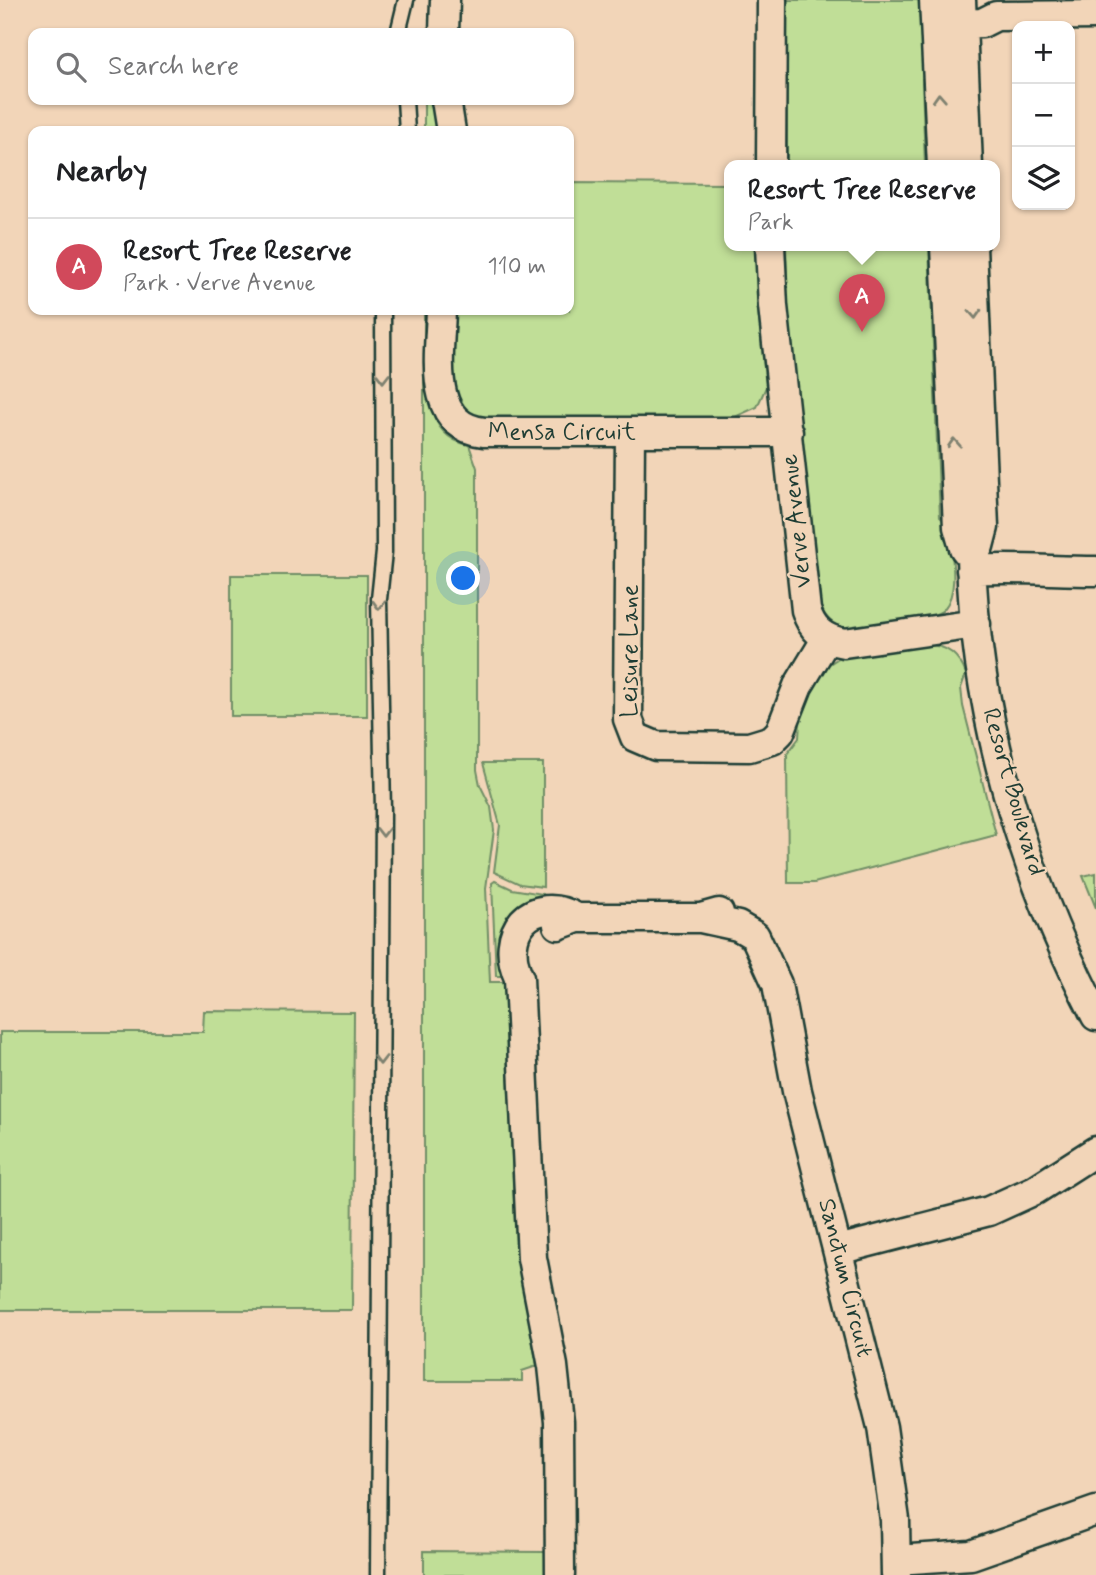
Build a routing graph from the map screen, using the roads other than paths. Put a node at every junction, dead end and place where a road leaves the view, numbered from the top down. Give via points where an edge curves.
1 (405, 0) edge
2 (444, 0) edge
3 (772, 0) edge
4 (948, 11) edge
5 (1096, 16) edge
6 (399, 28) edge
7 (444, 28) edge
8 (405, 105) edge
9 (447, 105) edge
10 (407, 126) edge
11 (450, 126) edge
12 (771, 160) edge
13 (942, 160) edge
14 (967, 160) edge
15 (770, 251) edge
16 (945, 251) edge
17 (972, 251) edge
18 (383, 315) edge
19 (441, 315) edge
20 (630, 432) junction
21 (788, 432) junction
22 (969, 489) junction
23 (972, 570) junction
24 (1096, 571) edge
25 (976, 624) junction
26 (827, 638) junction
27 (1096, 1016) edge
28 (1096, 1151) edge
29 (838, 1250) junction
30 (1096, 1511) edge
31 (896, 1568) edge
32 (378, 1575) edge
33 (560, 1575) edge

1 - 6 lane
2 - 7 street
3 - 12 street
4 - 5 street
13 -> 4 street
4 - 14 street
8 - 10 lane
9 - 11 street
15 - 21 street, Verve Avenue
22 -> 16 street, Resort Boulevard
17 -> 22 street, Resort Boulevard
18 -> 32 lane
19 - 20 street, Mensa Circuit via 442,400 461,426 484,432
20 - 21 street, Mensa Circuit
20 - 26 street, Leisure Lane via 628,719 635,737 662,747 749,747 772,740
21 - 26 street, Verve Avenue via 806,610 812,626
22 - 23 street, Resort Boulevard via 983,537
23 - 24 street via 1016,578 1032,570
23 - 25 street, Resort Boulevard
25 - 26 street via 856,642
25 - 27 street, Resort Boulevard via 998,752 1020,831 1051,918
28 - 29 street via 1035,1190 989,1211
29 - 31 street, Sanctum Circuit via 886,1446
29 - 33 street, Sanctum Circuit via 788,1054 777,984 780,960 767,930 737,913 726,912 701,918 577,918 553,911 521,923 510,954 519,978 532,1258 559,1422
30 - 31 street via 971,1555

